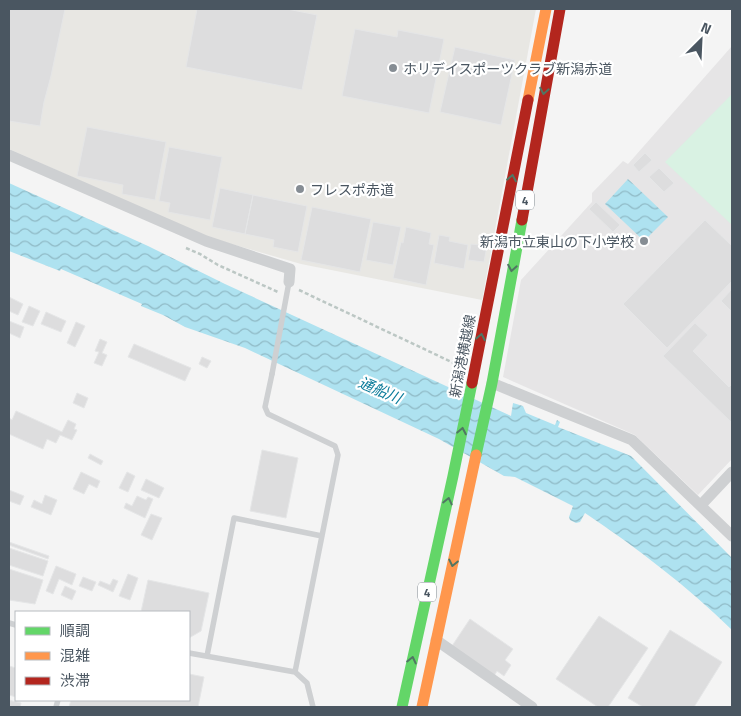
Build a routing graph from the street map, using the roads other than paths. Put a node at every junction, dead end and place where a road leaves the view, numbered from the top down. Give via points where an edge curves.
1 (546, 9) edge
2 (560, 9) edge
3 (9, 154) edge
4 (289, 288) joint
5 (491, 387) junction
6 (732, 472) edge
7 (701, 505) junction
8 (322, 536) junction
9 (732, 536) edge
10 (436, 640) junction
11 (190, 653) edge
12 (207, 656) junction
13 (295, 672) junction
14 (313, 707) edge
15 (402, 707) edge
16 (422, 707) edge
17 (532, 707) edge

15 -> 1 main road, 新潟港横越線 / 4 via 453,476
2 -> 5 main road, 4
3 - 4 street via 206,241 290,269
4 - 8 lane, bridge via 266,407 268,414 335,446 338,455
5 - 7 street via 632,440
5 -> 10 main road, 4
6 - 7 street
7 - 9 street
8 - 12 lane via 234,518
8 - 13 lane
10 - 16 main road, 4
10 - 17 street
11 - 12 lane
12 - 13 lane
13 - 14 lane via 307,683

